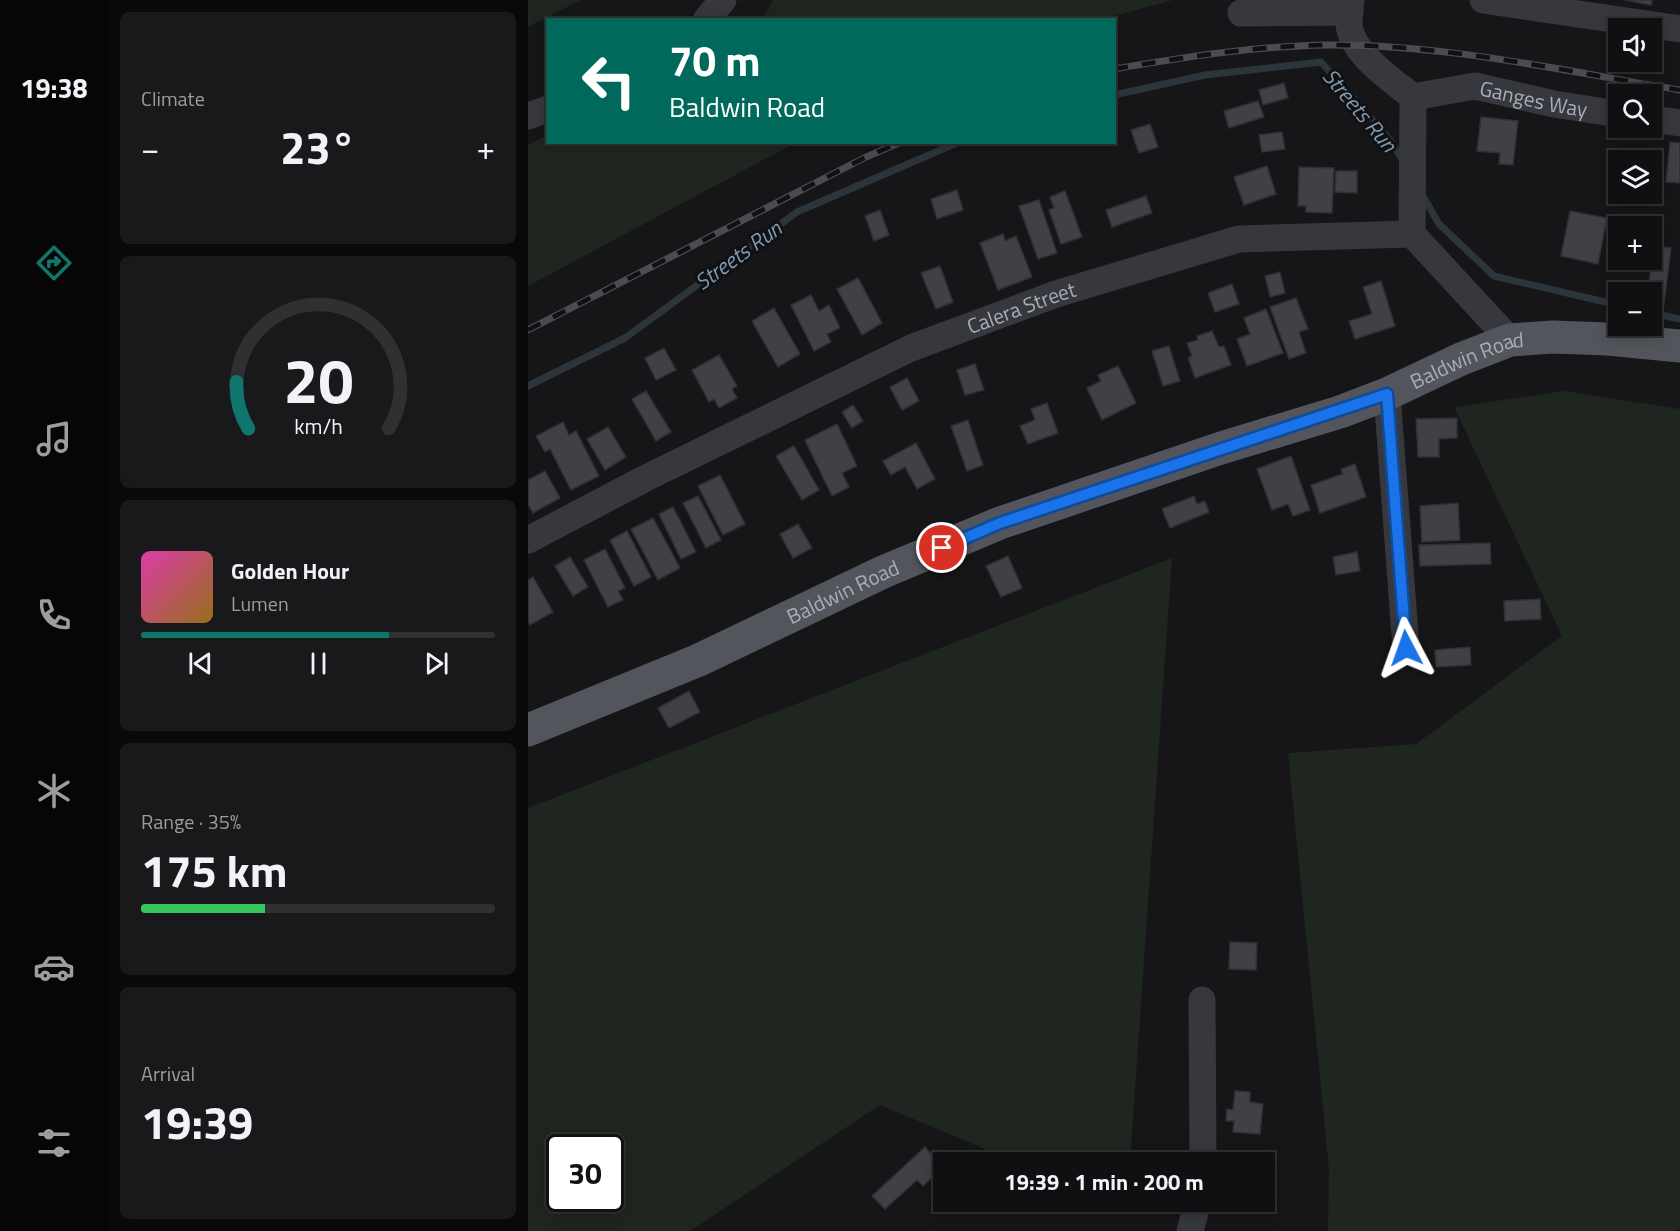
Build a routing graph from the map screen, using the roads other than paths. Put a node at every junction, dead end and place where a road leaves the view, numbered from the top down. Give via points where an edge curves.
1 (723, 0) edge
2 (1483, 0) edge
3 (1350, 6) edge
4 (1241, 13) dead end
5 (708, 18) edge
6 (1680, 29) edge
7 (1413, 97) junction
8 (546, 110) edge
9 (1608, 112) edge
10 (528, 116) edge
11 (1662, 120) edge
12 (1680, 123) edge
13 (1412, 234) junction
14 (1510, 340) junction
15 (1680, 346) edge
16 (1387, 394) junction
17 (528, 540) edge
18 (1406, 648) dead end
19 (528, 730) edge
20 (1202, 1000) dead end
21 (1203, 1152) edge
22 (1195, 1212) edge
23 (1190, 1231) edge

1 - 5 street
2 - 6 street
3 - 4 street
3 - 7 street via 1349,26 1356,47
7 - 9 street, Ganges Way via 1474,86
7 - 13 street
8 - 10 street
11 - 12 street
13 - 14 street
13 - 17 street, Calera Street via 1239,239 1056,294 911,348
14 - 15 main road, Baldwin Road via 1553,337
14 - 16 main road, Baldwin Road
16 - 18 street
16 - 19 main road, Baldwin Road via 1000,523 883,572 699,660
20 - 21 street
22 - 23 street

